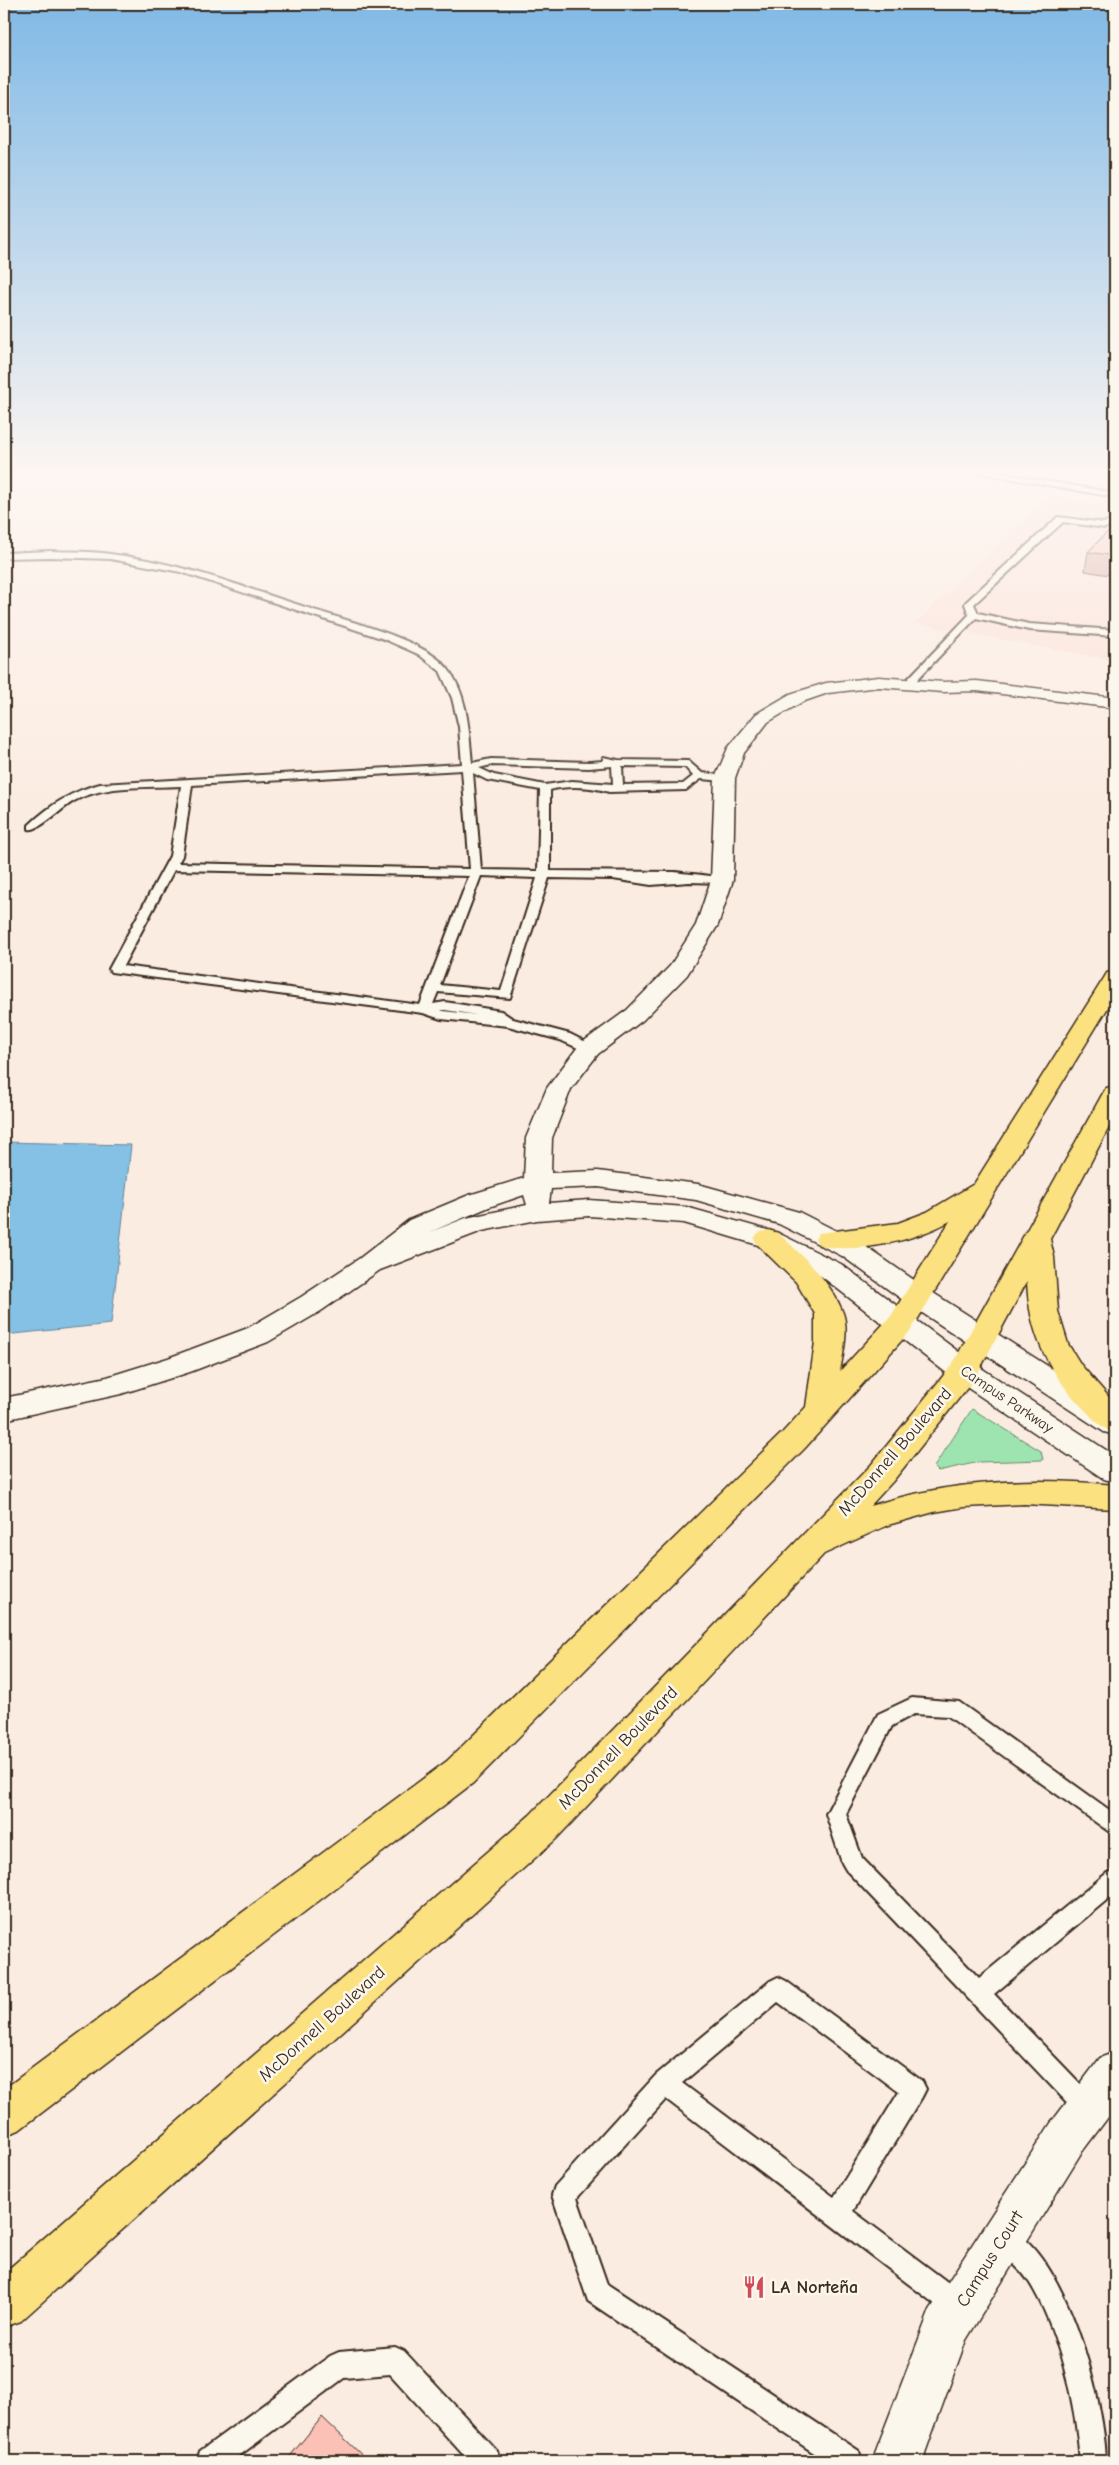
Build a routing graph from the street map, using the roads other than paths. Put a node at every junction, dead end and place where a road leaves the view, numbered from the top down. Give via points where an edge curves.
1 (223, 583) edge
2 (992, 583) edge
3 (974, 615) junction
4 (1115, 634) edge
5 (908, 684) junction
6 (943, 687) junction
7 (1115, 703) edge
8 (1115, 716) edge
9 (616, 763) junction
10 (469, 767) junction
11 (700, 776) junction
12 (725, 778) junction
13 (187, 783) junction
14 (545, 788) junction
15 (618, 788) junction
16 (33, 827) dead end
17 (171, 866) junction
18 (476, 874) junction
19 (544, 875) junction
20 (722, 880) junction
21 (1115, 978) edge
22 (433, 988) junction
23 (425, 1009) junction
24 (589, 1049) junction
25 (1115, 1093) edge
26 (538, 1182) junction
27 (983, 1189) junction
28 (537, 1212) junction
29 (768, 1238) junction
30 (829, 1239) junction
31 (1036, 1239) junction
32 (370, 1264) junction
33 (909, 1310) junction
34 (983, 1339) junction
35 (964, 1371) junction
36 (4, 1409) edge
37 (821, 1412) junction
38 (1115, 1423) edge
39 (1115, 1471) edge
40 (1115, 1497) edge
41 (808, 1550) junction
42 (1115, 1825) edge
43 (1115, 1880) edge
44 (978, 1993) junction
45 (1115, 2073) edge
46 (664, 2083) junction
47 (1088, 2108) junction
48 (4, 2115) edge
49 (837, 2214) junction
50 (1004, 2237) junction
51 (4, 2304) edge
52 (960, 2308) junction
53 (210, 2461) edge
54 (487, 2461) edge
55 (849, 2461) edge
56 (900, 2461) edge
57 (1093, 2461) edge

1 - 10 lane via 396,640 420,652 444,670 458,698
2 - 3 lane via 969,604
3 - 4 lane via 1028,627
3 - 5 lane
5 - 6 street
5 - 12 street via 852,684 796,698 762,718 735,752
6 - 7 street via 977,686
6 - 8 street via 1025,706
9 - 10 lane via 589,766 491,762
9 - 11 lane via 688,764
9 - 15 lane
10 - 13 lane
10 - 14 lane via 491,778
10 - 18 lane
11 - 12 lane
11 - 15 lane via 686,788
12 - 20 street
13 - 16 lane via 100,787 74,795 55,806
13 - 17 lane via 176,856
14 - 15 lane via 585,791
14 - 19 lane
17 - 18 lane
17 - 23 lane via 115,969
18 - 19 lane
18 - 22 lane
19 - 20 lane via 613,876 631,881
19 - 22 lane via 506,995
20 - 24 street via 707,925 679,970 635,1015
21 - 27 main road
22 - 23 lane
23 - 24 lane via 445,1006 477,1009 496,1014 508,1022 565,1037
24 - 26 street via 559,1088 539,1138
25 - 31 main road, McDonnell Boulevard
26 - 28 street
26 - 30 street via 598,1179 698,1192 789,1218
26 - 32 street via 479,1200 419,1226
27 - 30 main road via 930,1221 892,1234
27 - 33 main road
28 - 29 street via 589,1208 686,1214
28 - 32 street via 476,1224
29 - 33 street
29 - 37 main road via 807,1276 830,1314 830,1342
30 - 33 street via 852,1250
31 - 34 main road, McDonnell Boulevard
31 - 38 main road via 1042,1259 1044,1313 1056,1352 1077,1384
32 - 36 street via 258,1335 110,1387
33 - 34 street
33 - 35 street, Campus Parkway
33 - 37 main road
34 - 35 main road, McDonnell Boulevard
34 - 38 street
35 - 39 street, Campus Parkway
35 - 41 main road, McDonnell Boulevard via 882,1473
37 - 48 main road via 460,1772
40 - 41 main road via 1048,1492 948,1497 876,1517
41 - 51 main road, McDonnell Boulevard via 543,1827
42 - 44 lane via 952,1708 912,1706 885,1720 836,1814 853,1864
43 - 44 lane
44 - 47 lane
45 - 47 street, Campus Court
46 - 49 lane
46 - 49 lane via 778,1988 914,2089
46 - 55 lane via 564,2194 598,2292
47 - 50 street, Campus Court
49 - 52 lane
50 - 52 street, Campus Court
50 - 57 lane via 1041,2276 1060,2321 1094,2441
52 - 56 street, Campus Court via 947,2326
53 - 54 lane via 340,2365 395,2360

